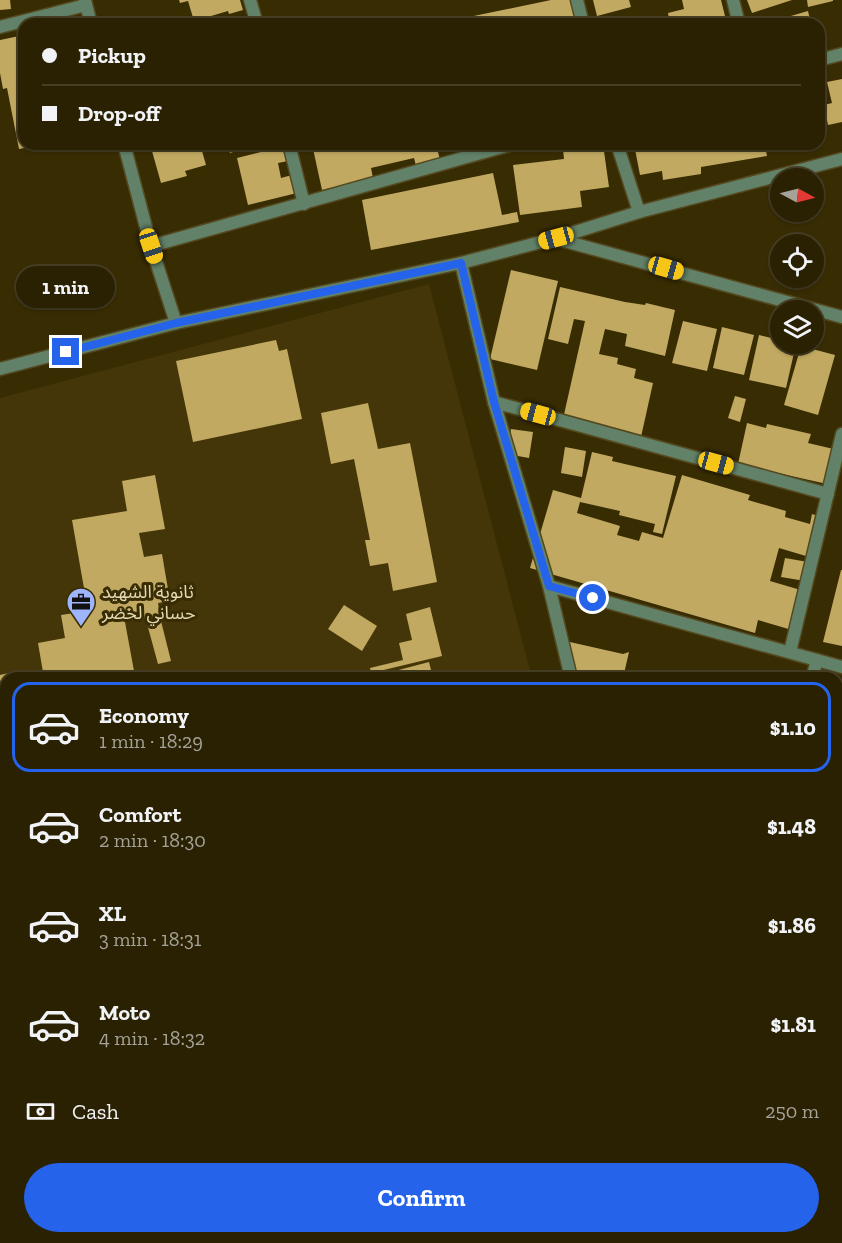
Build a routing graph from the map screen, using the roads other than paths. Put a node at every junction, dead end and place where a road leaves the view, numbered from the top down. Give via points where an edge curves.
1 (250, 0) edge
2 (577, 0) edge
3 (732, 0) edge
4 (86, 3) edge
5 (32, 18) edge
6 (90, 18) edge
7 (255, 18) edge
8 (582, 18) edge
9 (737, 18) edge
10 (18, 22) edge
11 (0, 27) edge
12 (842, 54) edge
13 (825, 58) edge
14 (125, 150) edge
15 (290, 150) edge
16 (492, 150) edge
17 (618, 150) edge
18 (842, 159) edge
19 (304, 204) junction
20 (639, 212) junction
21 (556, 238) junction
22 (151, 246) junction
23 (461, 263) junction
24 (842, 317) edge
25 (176, 323) junction
26 (0, 369) edge
27 (494, 402) junction
28 (842, 434) edge
29 (839, 460) edge
30 (828, 494) junction
31 (549, 586) junction
32 (790, 652) junction
33 (817, 660) junction
34 (842, 667) edge
35 (570, 672) edge
36 (814, 672) edge

1 - 7 street
2 - 8 street
3 - 9 street
4 - 5 street
4 - 6 street
10 - 11 street
12 - 13 street
14 - 22 street
15 - 19 street
16 - 19 street
17 - 20 street
18 - 20 street
19 - 22 street
20 - 21 street
21 - 23 street
21 - 24 street
22 - 25 street
23 - 25 street
23 - 27 street
25 - 26 street
27 - 30 street
27 - 31 street
28 - 29 street
29 - 30 street
30 - 32 street
31 - 32 street
31 - 35 street
32 - 33 street
33 - 34 street
33 - 36 street

